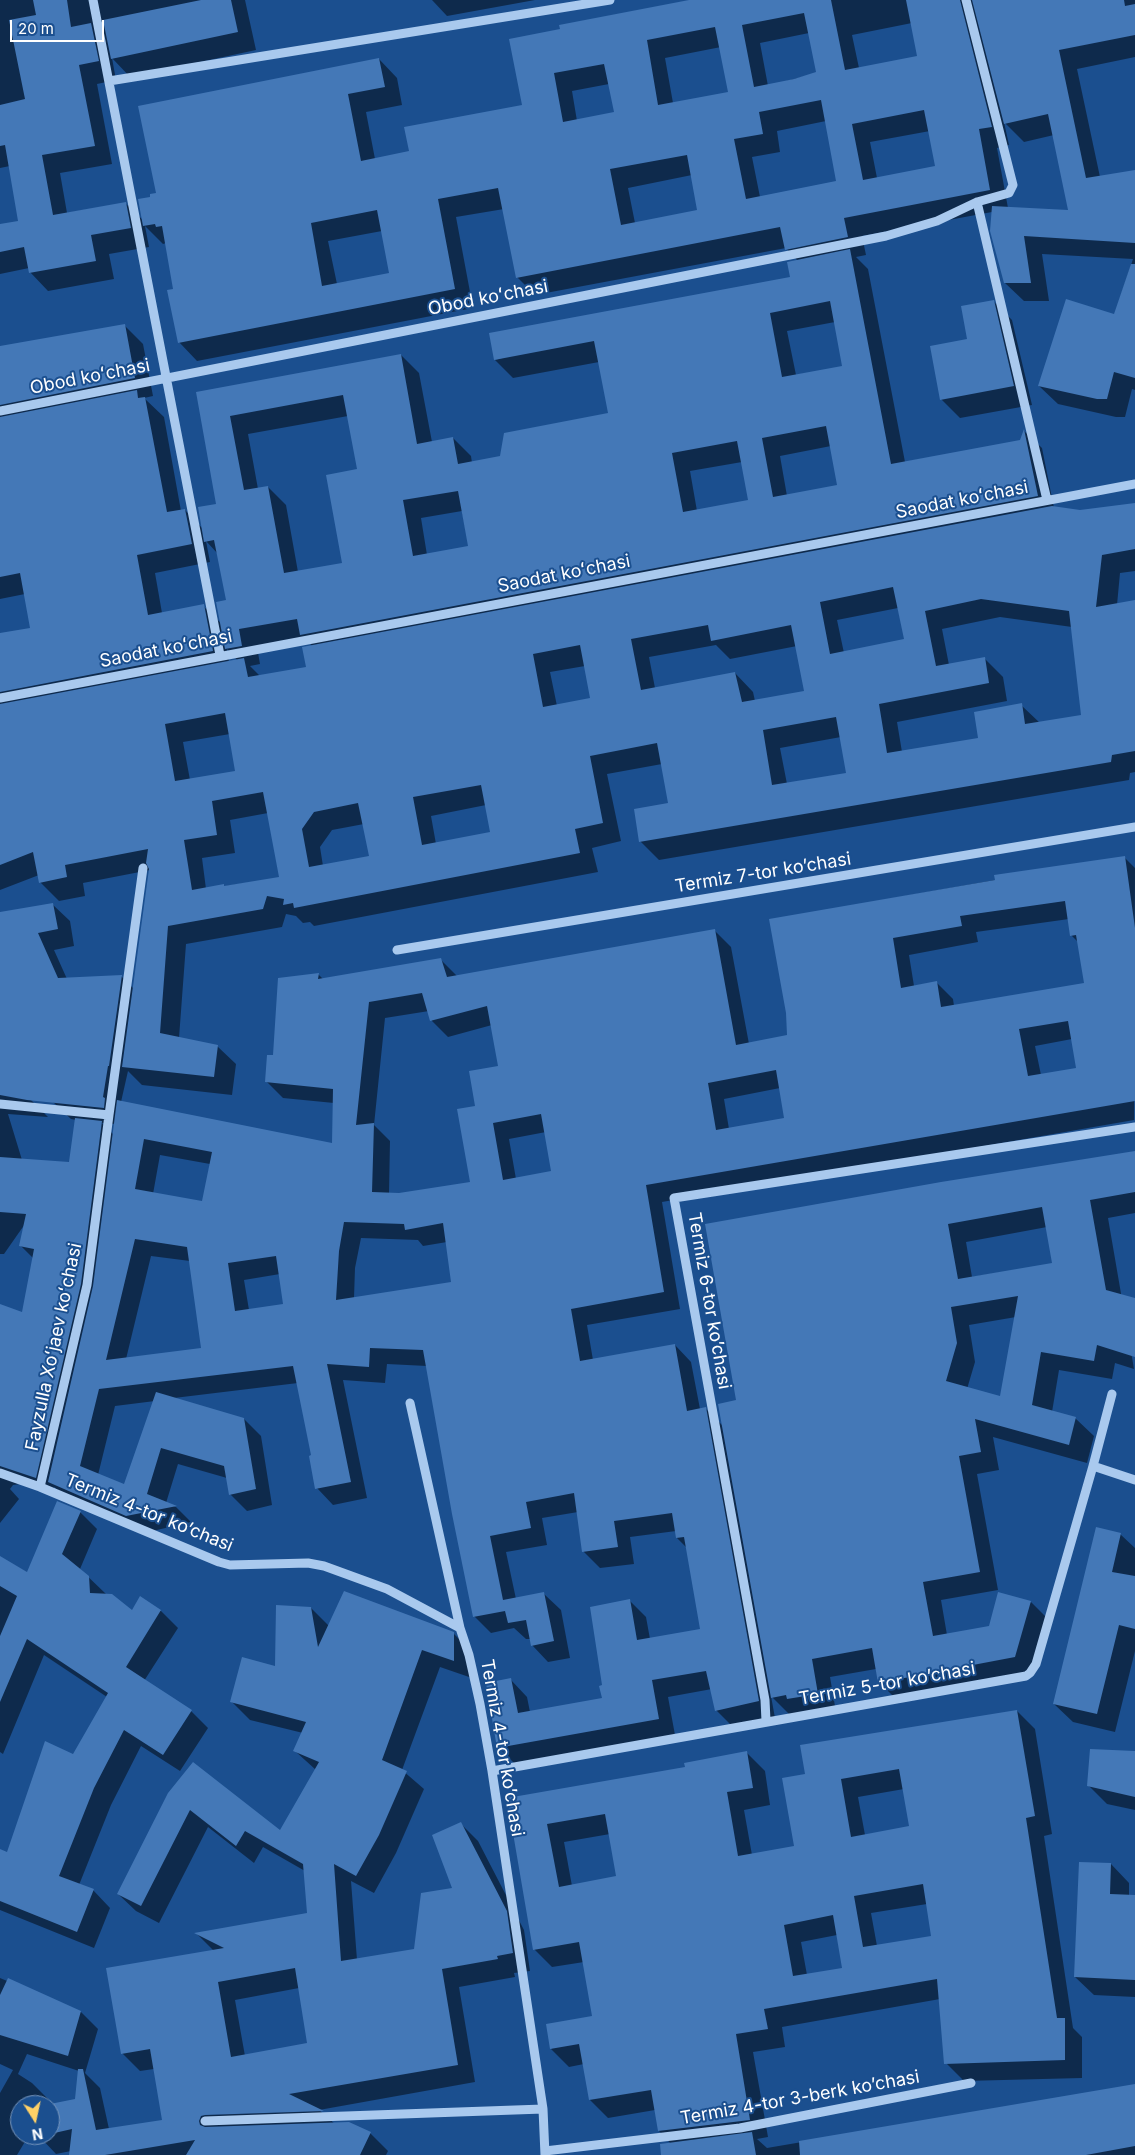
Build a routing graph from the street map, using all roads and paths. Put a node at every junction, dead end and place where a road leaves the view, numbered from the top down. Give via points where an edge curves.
1 (93, 0) edge
2 (610, 0) edge
3 (966, 0) edge
4 (108, 80) junction
5 (977, 202) junction
6 (167, 378) junction
7 (0, 411) edge
8 (1135, 484) edge
9 (1047, 500) junction
10 (220, 655) junction
11 (0, 698) edge
12 (1135, 827) edge
13 (143, 868) dead end
14 (397, 950) dead end
15 (0, 1104) edge
16 (109, 1115) junction
17 (1135, 1128) edge
18 (1112, 1394) dead end
19 (410, 1403) dead end
20 (1093, 1466) junction
21 (0, 1473) edge
22 (1135, 1480) edge
23 (40, 1486) junction
24 (460, 1628) junction
25 (766, 1721) junction
26 (492, 1771) junction
27 (971, 2083) dead end
28 (543, 2110) junction
29 (205, 2121) dead end
30 (545, 2153) edge

1 - 4 street
2 - 4 street
3 - 5 street, Obod koʻchasi via 1013,185 1009,193
4 - 6 street
5 - 6 street, Obod koʻchasi via 937,221 886,236
5 - 9 street
6 - 7 street, Obod koʻchasi
6 - 10 street
8 - 9 street, Saodat koʻchasi
9 - 10 street, Saodat koʻchasi
10 - 11 street, Saodat koʻchasi
12 - 14 street, Termiz 7-tor koʼchasi
13 - 16 street, Fayzulla Xoʻjaev koʻchasi
15 - 16 street
16 - 23 street, Fayzulla Xoʻjaev koʻchasi via 87,1285
17 - 25 street, Termiz 6-tor koʼchasi via 674,1198 765,1700
18 - 20 street
19 - 24 street
20 - 22 street
20 - 25 street, Termiz 5-tor koʼchasi via 1036,1664 1030,1673 1019,1678
21 - 23 street, Termiz 4-tor koʼchasi
23 - 24 street, Termiz 4-tor koʼchasi via 230,1565 301,1563 324,1566 388,1589
24 - 26 street, Termiz 4-tor koʼchasi via 480,1704
25 - 26 street, Termiz 5-tor koʼchasi
26 - 28 street, Termiz 4-tor koʼchasi
27 - 30 street, Termiz 4-tor 3-berk koʼchasi via 740,2128
28 - 29 street
28 - 30 street, Termiz 4-tor koʼchasi

